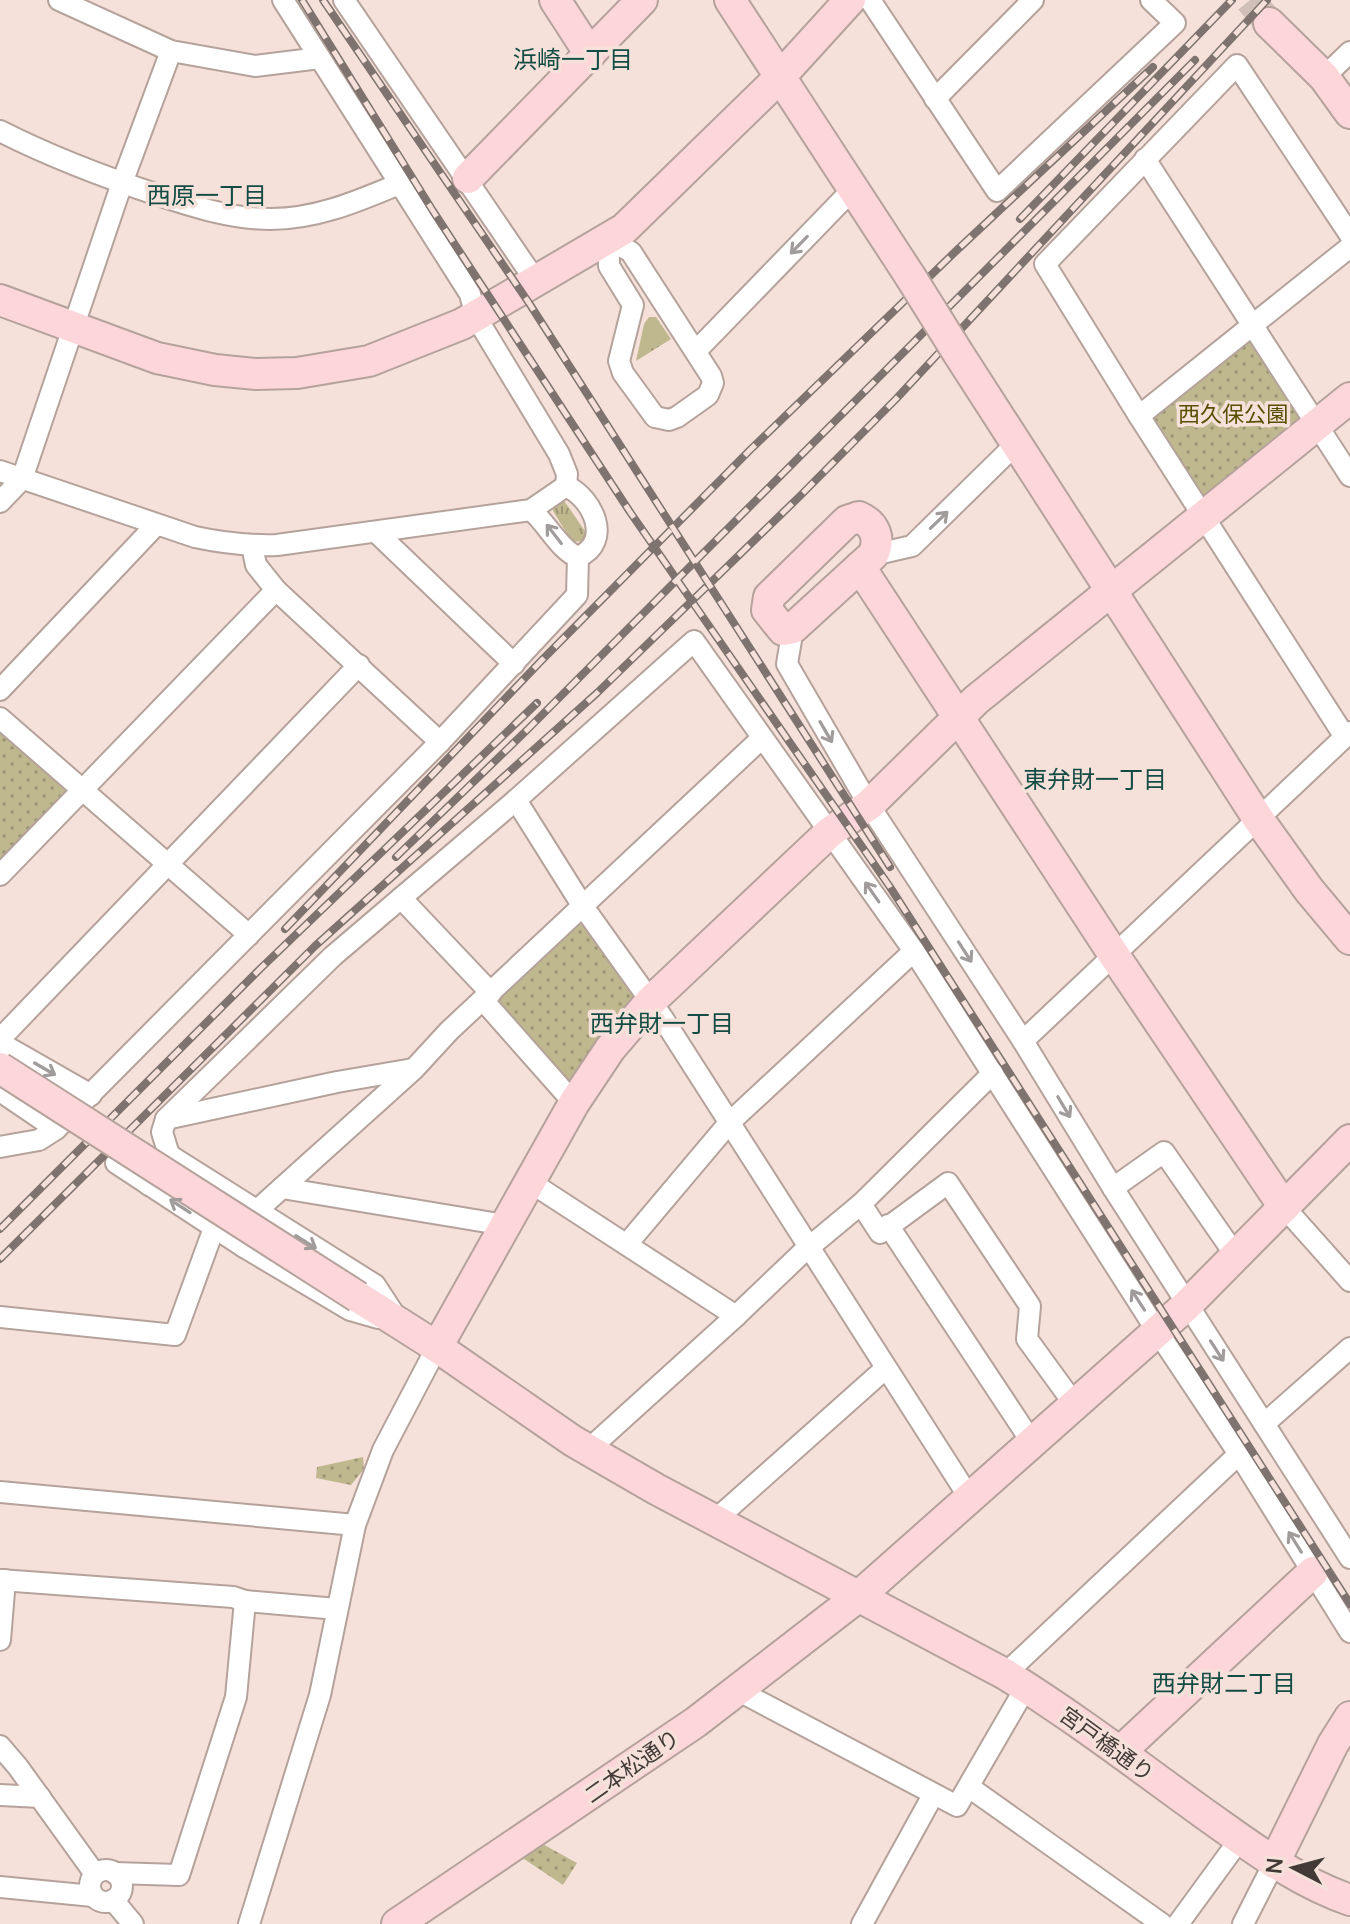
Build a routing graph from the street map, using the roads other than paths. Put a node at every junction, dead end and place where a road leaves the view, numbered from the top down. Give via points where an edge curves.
1 (59, 0) edge
2 (283, 0) edge
3 (344, 0) edge
4 (555, 0) edge
5 (642, 0) edge
6 (730, 0) edge
7 (850, 0) edge
8 (870, 0) edge
9 (1033, 0) edge
10 (1151, 0) edge
11 (92, 5) edge
12 (1269, 23) tunnel mouth
13 (171, 51) junction
14 (1350, 52) edge
15 (590, 54) junction
16 (320, 58) junction
17 (1324, 77) junction
18 (779, 78) junction
19 (935, 99) junction
20 (1350, 113) edge
21 (0, 131) edge
22 (1145, 159) junction
23 (468, 178) junction
24 (122, 183) junction
25 (399, 184) junction
26 (853, 189) junction
27 (1350, 235) edge
28 (609, 239) junction
29 (1350, 247) edge
30 (535, 280) junction
31 (0, 300) edge
32 (666, 304) junction
33 (633, 305) junction
34 (476, 317) junction
35 (1253, 325) junction
36 (74, 329) junction
37 (696, 351) junction
38 (1350, 398) edge
39 (1139, 416) junction
40 (1317, 425) junction
41 (1015, 445) junction
42 (0, 471) edge
43 (1350, 476) edge
44 (22, 479) junction
45 (566, 486) junction
46 (0, 502) edge
47 (531, 510) junction
48 (1203, 517) junction
49 (156, 525) junction
50 (376, 532) junction
51 (252, 546) junction
52 (578, 557) junction
53 (866, 561) junction
54 (276, 590) junction
55 (1111, 593) junction
56 (793, 628) junction
57 (514, 664) junction
58 (359, 665) junction
59 (0, 690) edge
60 (959, 715) junction
61 (0, 718) edge
62 (1348, 734) edge
63 (762, 738) junction
64 (440, 742) junction
65 (83, 788) junction
66 (516, 800) junction
67 (869, 805) junction
68 (1259, 820) junction
69 (830, 832) junction
70 (169, 864) junction
71 (0, 875) edge
72 (401, 898) junction
73 (582, 905) junction
74 (1348, 933) edge
75 (249, 935) junction
76 (914, 951) junction
77 (1114, 955) junction
78 (487, 996) junction
79 (650, 1002) junction
80 (0, 1041) edge
81 (1023, 1041) junction
82 (0, 1068) edge
83 (414, 1069) junction
84 (993, 1073) junction
85 (0, 1091) edge
86 (91, 1095) junction
87 (574, 1103) junction
88 (166, 1119) junction
89 (729, 1123) junction
90 (56, 1129) junction
91 (1350, 1140) edge
92 (0, 1147) edge
93 (169, 1155) junction
94 (116, 1163) dead end
95 (530, 1182) junction
96 (149, 1185) junction
97 (282, 1188) junction
98 (1113, 1188) junction
99 (861, 1204) junction
100 (1284, 1207) junction
101 (258, 1211) junction
102 (505, 1225) junction
103 (888, 1225) junction
104 (214, 1228) junction
105 (627, 1244) junction
106 (244, 1247) junction
107 (809, 1249) junction
108 (1236, 1256) junction
109 (1350, 1281) edge
110 (1187, 1305) junction
111 (736, 1316) junction
112 (0, 1317) edge
113 (401, 1324) junction
114 (1157, 1331) junction
115 (437, 1347) junction
116 (1350, 1348) edge
117 (886, 1368) junction
118 (1075, 1405) junction
119 (1264, 1424) junction
120 (1033, 1444) junction
121 (588, 1450) junction
122 (1239, 1454) junction
123 (0, 1492) edge
124 (969, 1497) junction
125 (714, 1521) junction
126 (355, 1525) junction
127 (1347, 1544) edge
128 (1313, 1572) junction
129 (2, 1580) edge
130 (859, 1596) junction
131 (245, 1601) junction
132 (337, 1609) junction
133 (1350, 1632) edge
134 (0, 1640) edge
135 (1015, 1680) junction
136 (739, 1691) junction
137 (1350, 1717) edge
138 (0, 1746) edge
139 (1120, 1752) junction
140 (969, 1787) junction
141 (0, 1795) edge
142 (933, 1795) junction
143 (40, 1797) junction
144 (1240, 1839) junction
145 (1274, 1863) junction
146 (105, 1873) junction
147 (0, 1887) edge
148 (103, 1898) junction
149 (1350, 1900) edge
150 (133, 1924) edge
151 (249, 1924) edge
152 (397, 1924) edge
153 (862, 1924) edge
154 (1162, 1924) edge
155 (1178, 1924) edge
156 (1243, 1924) edge

1 - 11 street
2 - 16 street
3 - 23 street
4 - 15 street
5 - 15 street
6 - 18 street
7 - 18 street
8 - 19 street
9 - 19 street
10 - 19 street via 1175,23 997,191
11 - 13 street
12 - 17 street
13 - 16 street via 255,66
13 - 24 street
14 - 17 street
15 - 23 street
16 - 25 street
17 - 20 street
18 - 26 street
18 - 28 street via 640,217
21 - 24 street
22 - 27 street via 1237,65
22 - 35 street
22 - 39 street via 1045,264
23 - 30 street
24 - 25 street via 210,212 271,219 335,210
24 - 36 street
25 - 34 street via 470,294
26 -> 37 street
26 - 41 street, bridge
28 - 30 street
28 - 32 street via 631,252
28 - 33 street via 609,266
29 - 35 street
30 - 34 street
31 - 36 street
32 - 33 street via 652,300
32 - 37 street
33 - 37 street via 619,361 655,417 677,417 708,395 713,383
34 - 36 street via 369,361 297,373 256,374 174,363
34 - 45 street via 559,454
35 - 39 street
35 - 40 street
36 - 44 street
38 - 40 street
39 - 48 street
40 - 43 street
40 - 48 street
53 -> 41 street via 912,546
41 - 55 street
42 - 44 street
44 - 46 street
44 - 49 street
45 - 47 street
45 - 52 street via 581,497 598,523 593,547
47 - 50 street
52 -> 47 street via 570,555
48 - 55 street
48 - 62 street
49 - 51 street
49 - 59 street
50 - 51 street
50 - 57 street
51 - 54 street via 256,565
52 - 57 street via 577,595
53 - 56 street
53 - 56 street via 878,539 876,532 865,519 853,518 769,597 770,616 783,630
53 - 60 street
54 - 58 street
54 - 65 street
55 - 60 street
55 - 68 street
56 -> 67 street via 787,664
57 - 64 street
58 - 64 street
58 - 70 street
60 - 67 street
60 - 77 street
61 - 65 street
62 - 68 street
63 - 66 street via 694,641
63 - 69 street
63 - 73 street
64 - 75 street
65 - 70 street
65 - 71 street
66 - 72 street
66 - 73 street
67 - 69 street
67 -> 81 street
68 - 74 street
68 - 77 street
76 -> 69 street
69 - 79 street
70 - 75 street
70 - 80 street
72 - 78 street
72 - 88 street via 333,956
73 - 78 street
73 - 79 street
75 - 86 street
76 - 84 street
76 - 89 street
77 - 81 street
77 - 100 street
78 - 83 street
78 - 87 street
79 - 87 street
79 - 89 street
80 -> 86 street
81 -> 98 street
82 - 113 street, 宮戸橋通り, bridge
83 - 88 street
83 - 97 street
84 - 99 street
114 -> 84 street
85 - 90 street
86 - 90 street
87 - 95 street
88 - 93 street via 162,1132
89 - 105 street
89 - 107 street
90 - 92 street via 39,1140
91 - 100 street, 二本松通り
93 - 96 street
93 - 101 street
94 - 96 street
95 - 102 street
95 - 105 street
104 -> 96 street
97 - 101 street
97 - 102 street
98 - 108 street via 1164,1152
98 - 110 street
99 - 103 street via 880,1233
99 - 107 street
100 - 108 street, 二本松通り
100 - 109 street
101 - 106 street
101 -> 113 street via 375,1285
102 - 115 street
103 - 118 street via 948,1183 1030,1306 1027,1339
103 - 120 street
104 - 106 street
104 - 112 street via 175,1335
105 - 111 street
106 - 113 street via 350,1310
107 - 111 street
107 - 117 street
108 - 110 street, 二本松通り
110 - 114 street, 二本松通り
110 -> 119 street
111 - 121 street
113 - 115 street, 宮戸橋通り
114 - 118 street, 二本松通り
114 - 122 street
115 - 121 street, 宮戸橋通り
115 - 126 street via 383,1450
116 - 119 street
117 - 124 street
117 - 125 street
118 - 120 street, 二本松通り
119 - 127 street
120 - 124 street, 二本松通り
121 - 125 street, 宮戸橋通り
128 -> 122 street
122 - 135 street
123 - 126 street
124 - 130 street, 二本松通り
125 - 130 street, 宮戸橋通り
126 - 132 street
128 - 133 street
128 - 139 street
129 - 131 street
129 - 134 street
130 - 135 street, 宮戸橋通り
130 - 136 street, 二本松通り
131 - 132 street
131 - 146 street via 236,1697 179,1875
132 - 151 street via 320,1695
135 - 139 street, 宮戸橋通り
135 - 140 street
136 - 142 street
136 - 152 street, 二本松通り
137 - 145 street
138 - 143 street
139 - 144 street, 宮戸橋通り
140 - 142 street via 957,1806
140 - 154 street
141 - 143 street
142 - 153 street
143 - 146 street
144 - 145 street, 宮戸橋通り
144 - 155 street
145 - 149 street, 宮戸橋通り
145 - 156 street
146 - 148 street via 90,1887
146 - 148 street via 122,1887
147 - 148 street
148 - 150 street

